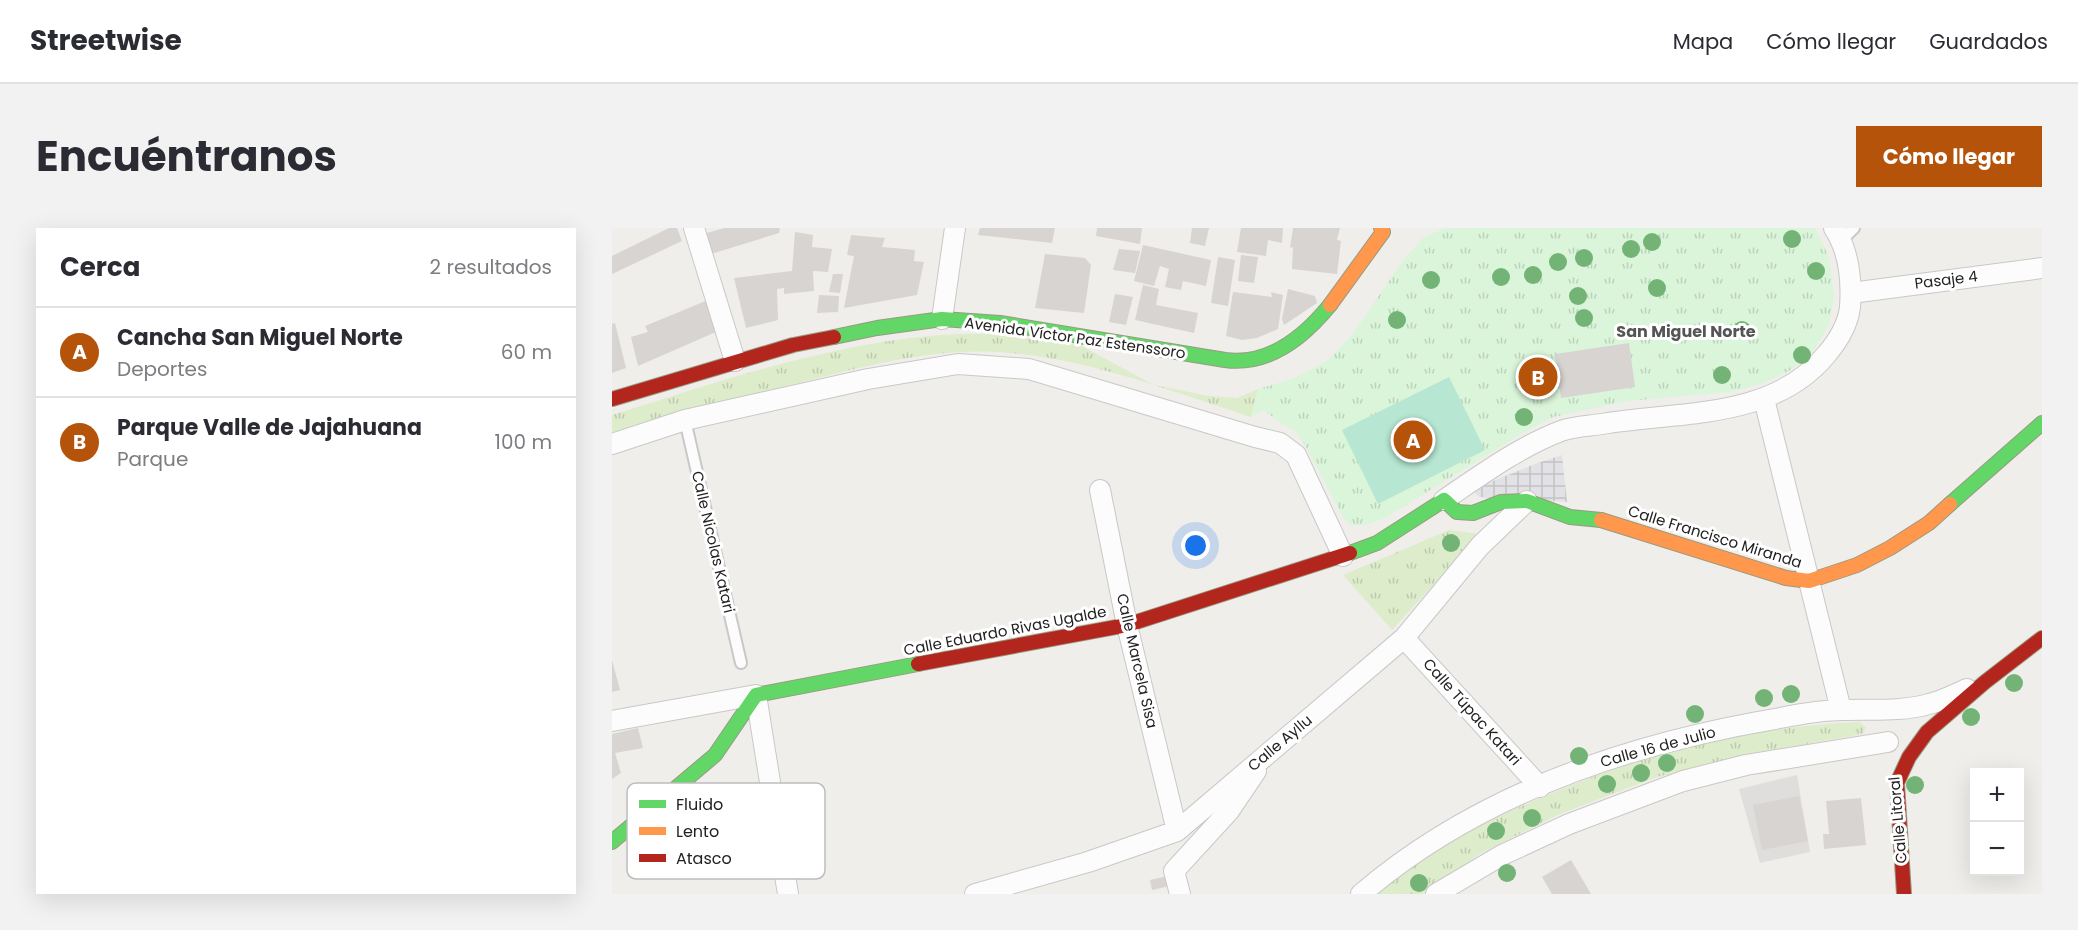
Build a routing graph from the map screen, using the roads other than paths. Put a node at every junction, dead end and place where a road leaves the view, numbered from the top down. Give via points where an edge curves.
1 (694, 228) edge
2 (955, 228) edge
3 (1386, 229) edge
4 (1843, 232) edge
5 (2042, 268) edge
6 (1851, 293) junction
7 (942, 319) junction
8 (735, 361) junction
9 (612, 399) edge
10 (1764, 399) junction
11 (685, 420) junction
12 (2042, 423) edge
13 (612, 444) edge
14 (1100, 490) dead end
15 (1444, 500) junction
16 (1527, 501) junction
17 (1343, 556) junction
18 (1809, 581) junction
19 (1127, 624) junction
20 (1404, 638) junction
21 (2042, 638) edge
22 (741, 663) dead end
23 (1985, 682) junction
24 (756, 695) junction
25 (1841, 710) junction
26 (1882, 711) junction
27 (612, 721) edge
28 (1888, 742) junction
29 (1270, 750) junction
30 (682, 783) edge
31 (770, 783) edge
32 (1897, 783) junction
33 (1540, 787) junction
34 (627, 829) edge
35 (1177, 831) junction
36 (612, 842) edge
37 (786, 879) edge
38 (788, 894) edge
39 (975, 894) edge
40 (1180, 894) edge
41 (1361, 894) edge
42 (1436, 894) edge
43 (1904, 894) edge

1 - 8 street
2 - 7 street
3 - 7 street, Avenida Víctor Paz Estenssoro via 1312,325 1286,346 1254,360 1231,361 1000,323
4 - 6 street
5 - 6 street, Pasaje 4
6 - 10 street via 1848,318 1837,343 1797,383
7 - 8 street, Avenida Víctor Paz Estenssoro via 833,336
8 - 9 street, Avenida Víctor Paz Estenssoro
10 - 15 street via 1727,409 1563,430 1512,454
10 - 18 street
11 - 13 street
11 - 17 street via 919,369 958,364 1029,369 1280,443 1296,455
11 - 22 lane, Calle Nicolas Katari
12 - 18 street, Calle Francisco Miranda via 1929,523 1857,565
14 - 19 street, Calle Marcela Sisa
15 - 16 street, Calle Francisco Miranda via 1457,512 1473,513 1501,502
15 - 17 street, Calle Eduardo Rivas Ugalde via 1377,543
16 - 18 street, Calle Francisco Miranda via 1570,517 1605,521 1786,578
16 - 20 street, Calle Ayllu via 1480,546
17 - 19 street, Calle Eduardo Rivas Ugalde
18 - 25 street
19 - 24 street, Calle Eduardo Rivas Ugalde
19 - 35 street, Calle Marcela Sisa
20 - 29 street, Calle Ayllu
20 - 33 street, Calle Túpac Katari
21 - 23 street, Calle 16 de Julio
23 - 26 street, Calle 16 de Julio via 1929,704
23 - 32 street, Calle 16 de Julio via 1928,732
24 - 27 street
24 - 30 street via 715,755
24 - 31 street
25 - 26 street, Calle 16 de Julio
25 - 33 street, Calle 16 de Julio via 1676,740 1583,768
26 - 28 street, Calle Litoral
28 - 32 street, Calle Litoral
28 - 42 street via 1746,765 1683,781 1569,824 1502,855
29 - 35 street, Calle Ayllu
29 - 40 street via 1229,811 1174,871
32 - 43 street, Calle Litoral
33 - 41 street, Calle 16 de Julio via 1486,809 1423,847
34 - 36 street
35 - 39 street, Calle Ayllu via 1088,862
37 - 38 street

